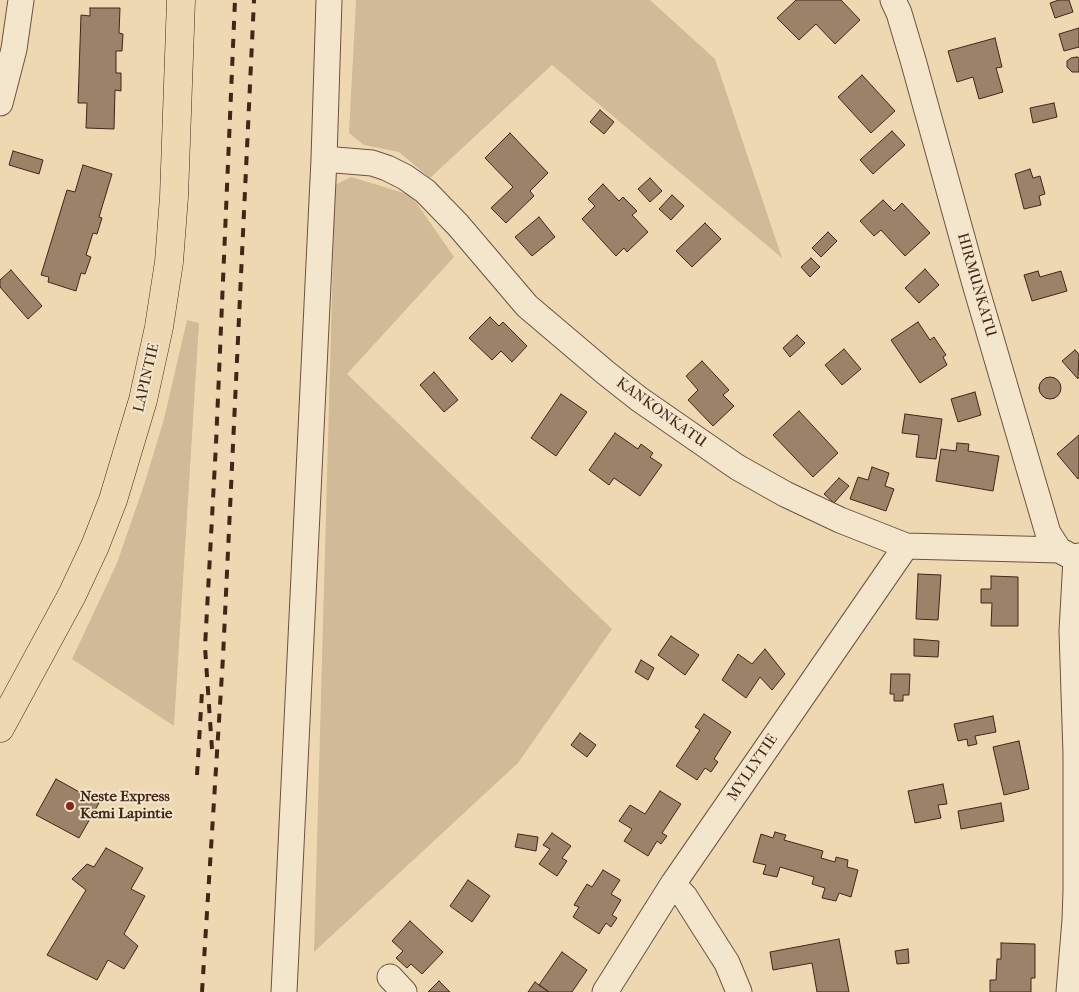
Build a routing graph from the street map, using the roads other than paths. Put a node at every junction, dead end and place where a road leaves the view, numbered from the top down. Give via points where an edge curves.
1 (21, 0) edge
2 (181, 0) edge
3 (329, 0) edge
4 (893, 0) edge
5 (0, 103) edge
6 (324, 159) junction
7 (906, 546) junction
8 (1072, 555) edge
9 (0, 728) edge
10 (673, 884) junction
11 (1077, 891) edge
12 (284, 992) edge
13 (605, 992) edge
14 (739, 992) edge
15 (1069, 992) edge

1 - 5 street via 14,49
2 - 9 main road, LAPINTIE via 169,262 143,400 113,500 91,554
3 - 6 street
4 - 8 street, HIRMUNKATU via 1048,533
6 - 7 street, KANKONKATU via 372,163 405,177 425,191 451,218 527,306 639,399 738,467 785,494
6 - 12 street
7 - 8 street, KANKONKATU
7 - 10 street, MYLLYTIE
8 - 11 street
10 - 13 street, MYLLYTIE
10 - 14 street via 685,897 727,963
11 - 15 street

